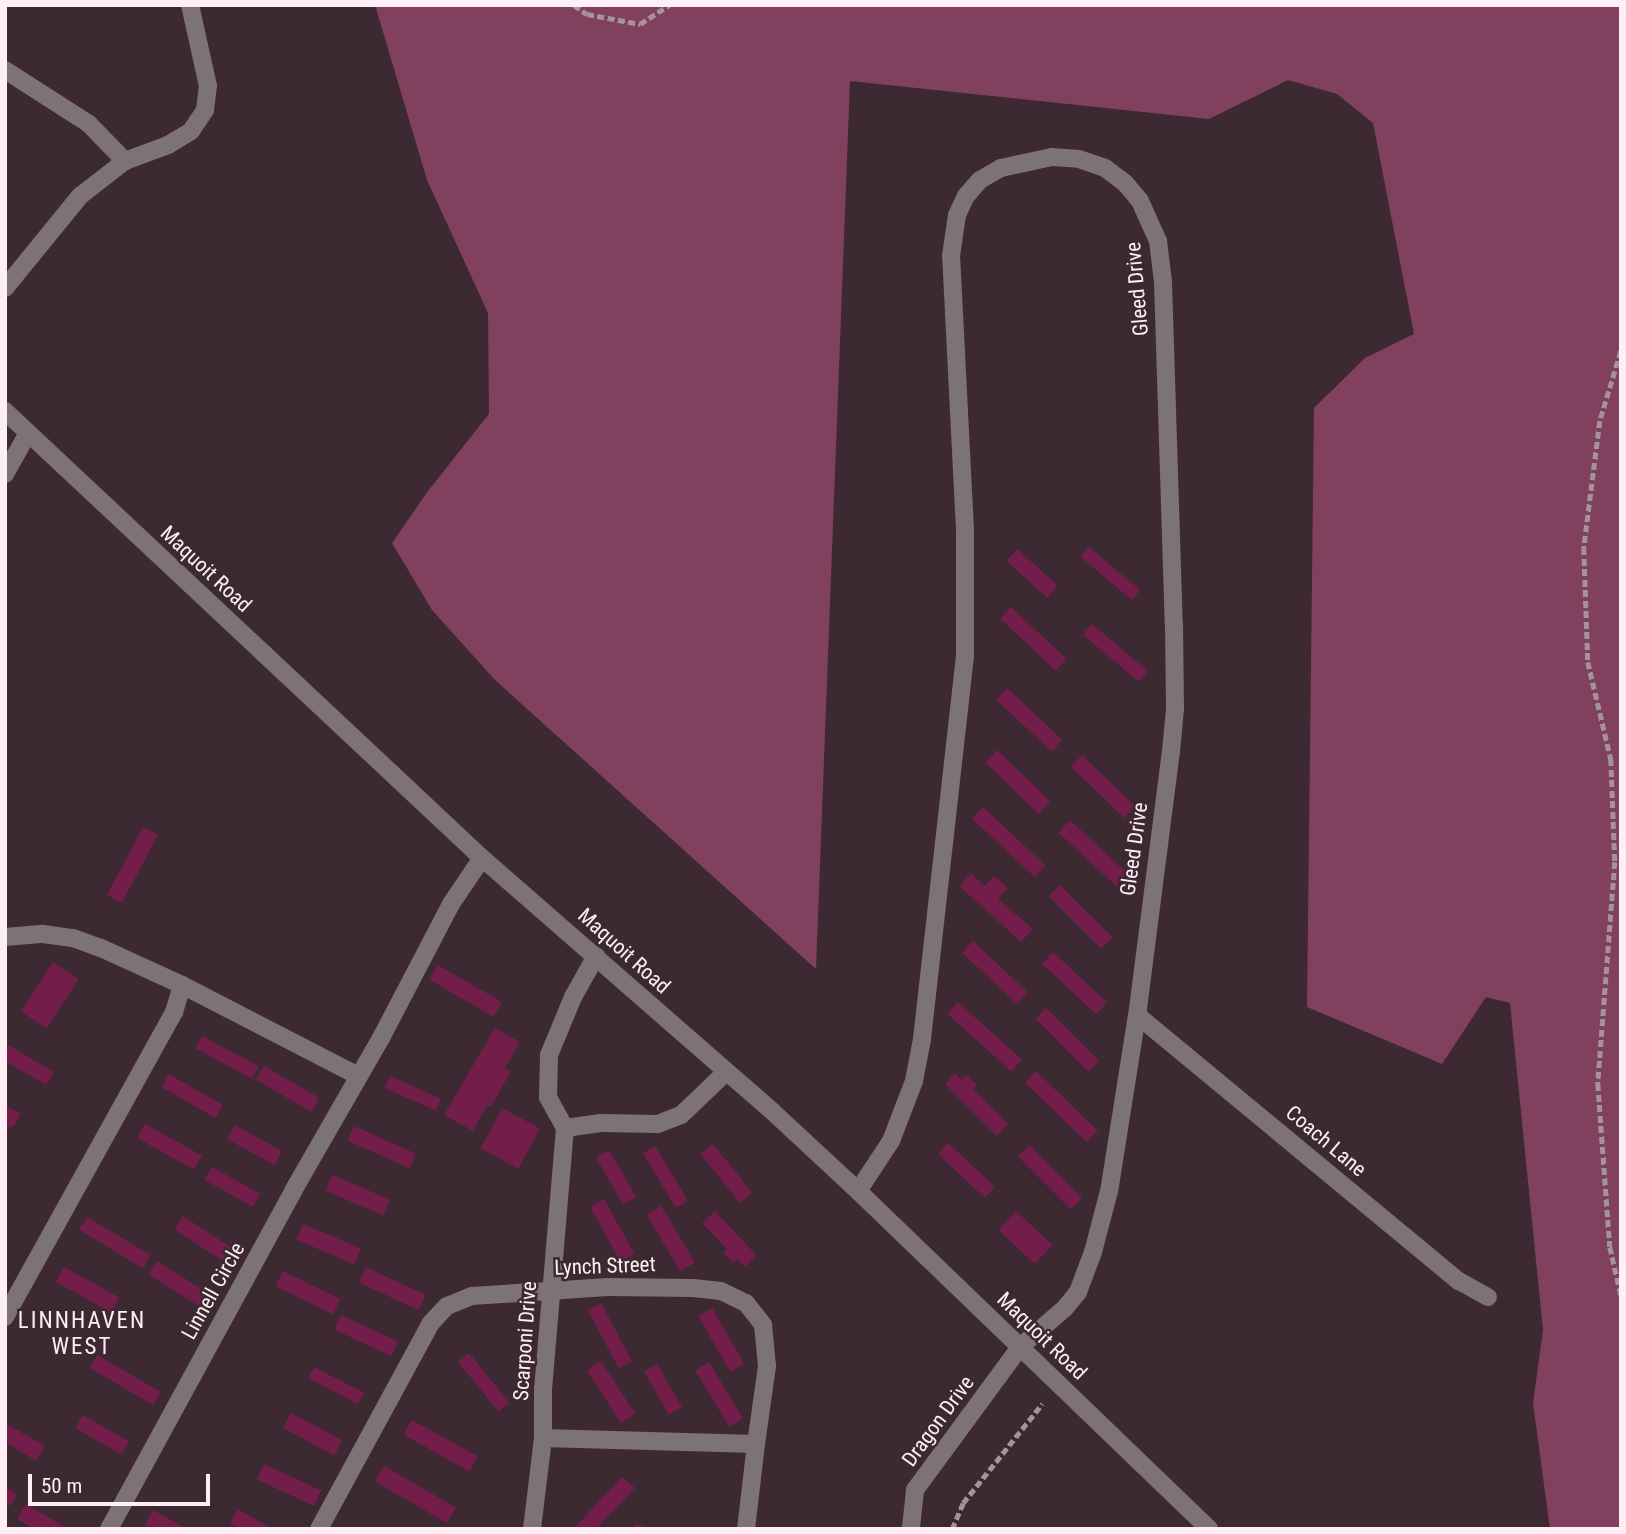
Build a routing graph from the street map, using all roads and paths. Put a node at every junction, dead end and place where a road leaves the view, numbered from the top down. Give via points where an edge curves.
1 (190, 5) edge
2 (574, 5) edge
3 (669, 5) edge
4 (5, 71) edge
5 (125, 161) junction
6 (5, 288) edge
7 (1621, 351) edge
8 (5, 411) edge
9 (28, 433) junction
10 (5, 474) edge
11 (482, 858) junction
12 (5, 937) edge
13 (596, 956) junction
14 (182, 985) junction
15 (1137, 1015) junction
16 (725, 1073) junction
17 (358, 1076) junction
18 (565, 1128) junction
19 (858, 1191) junction
20 (550, 1290) junction
21 (1621, 1295) edge
22 (1488, 1297) dead end
23 (5, 1317) edge
24 (1020, 1347) junction
25 (1042, 1404) dead end
26 (543, 1438) junction
27 (756, 1444) junction
28 (109, 1529) edge
29 (319, 1529) edge
30 (531, 1529) edge
31 (746, 1529) edge
32 (911, 1529) edge
33 (952, 1529) edge
34 (1209, 1529) edge

1 - 5 street via 206,75 205,110 191,131
2 - 3 path via 587,14 640,24
4 - 5 street via 89,124
5 - 6 street via 80,196
7 - 21 path via 1600,421 1584,548 1588,662 1611,759 1615,862 1598,1084 1610,1247
8 - 9 street, Maquoit Road
9 - 10 street
9 - 11 street, Maquoit Road
11 - 13 street, Maquoit Road
11 - 17 street, Linnell Circle via 451,904
12 - 14 street via 43,934 73,938
13 - 16 street, Maquoit Road
13 - 18 street via 548,1055 548,1097
14 - 17 street
14 - 23 street via 173,1013
15 - 19 street, Gleed Drive via 1175,709 1163,282 1158,241 1151,221 1125,183 1105,168 1079,159 1025,160 980,180 966,196 953,235 965,530 965,657 914,1081 891,1141
15 - 22 street, Coach Lane via 1459,1281
15 - 24 street, Gleed Drive via 1109,1191 1093,1252 1078,1292
16 - 18 street via 681,1115 657,1124
16 - 19 street, Maquoit Road
17 - 28 street, Linnell Circle
18 - 20 street, Scarponi Drive
19 - 24 street, Maquoit Road
20 - 26 street, Scarponi Drive
20 - 27 street, Lynch Street via 693,1288 722,1291 746,1303 763,1325 767,1366
20 - 29 street, Lynch Street via 472,1296 447,1306 431,1323 409,1361
24 - 32 street, Dragon Drive via 915,1490
24 - 34 street, Maquoit Road
25 - 33 path via 962,1503
26 - 27 street
26 - 30 street, Scarponi Drive
27 - 31 street

